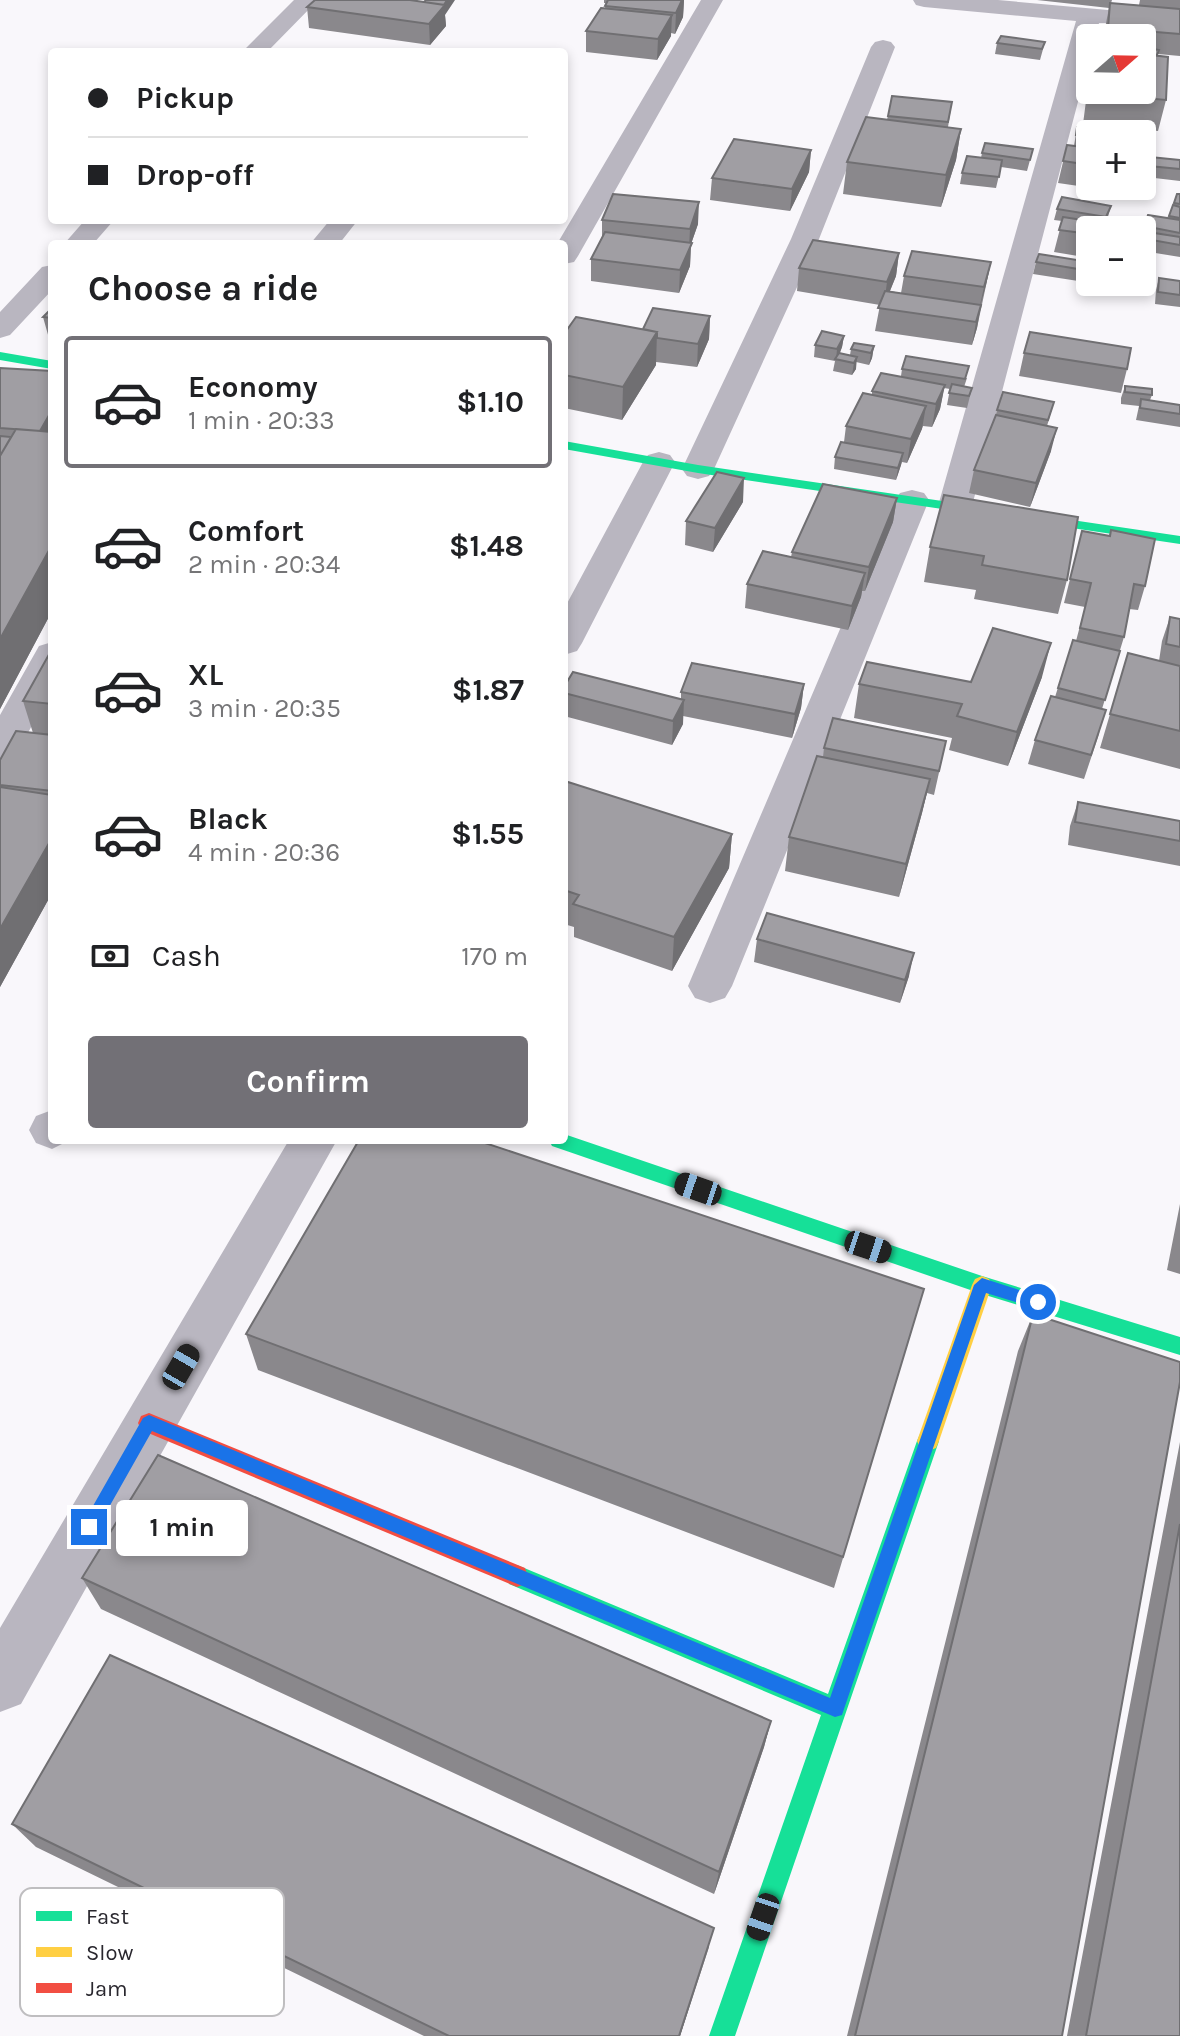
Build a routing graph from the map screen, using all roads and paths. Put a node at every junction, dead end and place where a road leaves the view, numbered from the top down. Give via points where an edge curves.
1 (307, 0) edge
2 (712, 0) edge
3 (924, 0) edge
4 (1089, 16) junction
5 (1135, 20) edge
6 (883, 47) dead end
7 (258, 48) edge
8 (96, 224) edge
9 (341, 224) edge
10 (82, 240) edge
11 (327, 240) edge
12 (568, 249) edge
13 (48, 277) edge
14 (0, 329) edge
15 (0, 356) edge
16 (48, 364) edge
17 (568, 446) edge
18 (659, 462) junction
19 (698, 469) junction
20 (912, 500) junction
21 (955, 506) junction
22 (1180, 540) edge
23 (568, 635) edge
24 (48, 661) edge
25 (0, 750) edge
26 (710, 986) dead end
27 (568, 1143) edge
28 (312, 1144) edge
29 (982, 1285) junction
30 (1180, 1346) edge
31 (149, 1423) junction
32 (0, 1683) edge
33 (835, 1709) junction
34 (722, 2036) edge

1 - 7 street
2 - 12 street
3 - 4 street
4 - 5 street
4 - 21 street
6 - 19 street via 805,239
8 - 10 street
9 - 11 street
13 - 14 street
15 - 16 street
17 - 18 street
18 - 19 street
18 - 23 street
19 - 20 street
20 - 21 street
20 - 26 street
21 - 22 street
24 - 25 street
27 - 29 street
28 - 31 street
29 - 30 street
29 - 33 street
31 - 32 street
31 - 33 street
33 - 34 street

